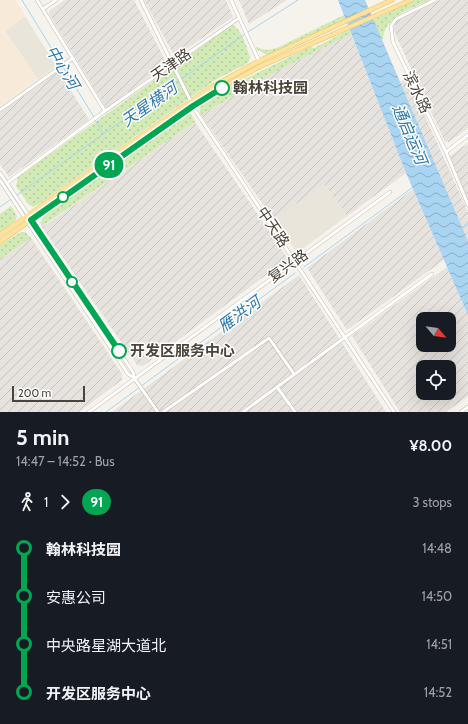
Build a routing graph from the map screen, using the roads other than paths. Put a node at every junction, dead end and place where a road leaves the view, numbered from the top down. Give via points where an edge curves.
1 (37, 0) edge
2 (56, 0) edge
3 (141, 0) edge
4 (231, 0) edge
5 (392, 0) edge
6 (411, 0) edge
7 (435, 0) edge
8 (43, 9) junction
9 (239, 18) junction
10 (73, 58) junction
11 (259, 62) junction
12 (172, 64) junction
13 (192, 104) junction
14 (0, 110) edge
15 (105, 111) junction
16 (468, 135) edge
17 (446, 152) junction
18 (0, 173) edge
19 (0, 180) edge
20 (7, 183) junction
21 (390, 192) dead end
22 (11, 193) junction
23 (468, 205) edge
24 (26, 216) junction
25 (29, 221) junction
26 (0, 235) edge
27 (0, 242) edge
28 (296, 260) junction
29 (432, 274) dead end
30 (345, 336) junction
31 (294, 374) junction
32 (134, 378) junction
33 (277, 387) junction
34 (468, 407) edge
35 (89, 412) edge
36 (158, 412) edge
37 (163, 412) edge
38 (243, 412) edge
39 (295, 412) edge
40 (394, 412) edge
41 (460, 412) edge

1 - 8 street
2 - 8 street
3 - 12 street, 中天路
4 - 9 street
5 - 11 main road
6 - 13 main road via 261,66
7 - 17 street, 滨水路 via 396,19 391,26 393,42
8 - 10 street
9 - 11 street
9 - 12 street, 天津路
10 - 14 street
10 - 15 street
11 - 13 main road via 216,85
12 - 13 street, 中天路
12 - 15 street, 天津路
13 - 24 main road
13 - 25 main road
13 - 28 street, 中天路
15 - 20 street, 天津路
16 - 17 street
17 - 23 street, 滨水路
18 - 20 street
19 - 22 street
20 - 22 street
21 - 28 street, 复兴路
22 - 24 street
24 - 25 street
24 - 26 main road
25 - 27 main road
25 - 32 street via 133,372
25 - 32 street via 128,374
28 - 30 street, 中天路
28 - 32 street, 复兴路
29 - 30 street
30 - 31 street
30 - 40 street, 中天路
31 - 33 street
31 - 37 street via 270,338
32 - 35 street, 复兴路
32 - 36 street
33 - 38 street
33 - 39 street
34 - 41 street

